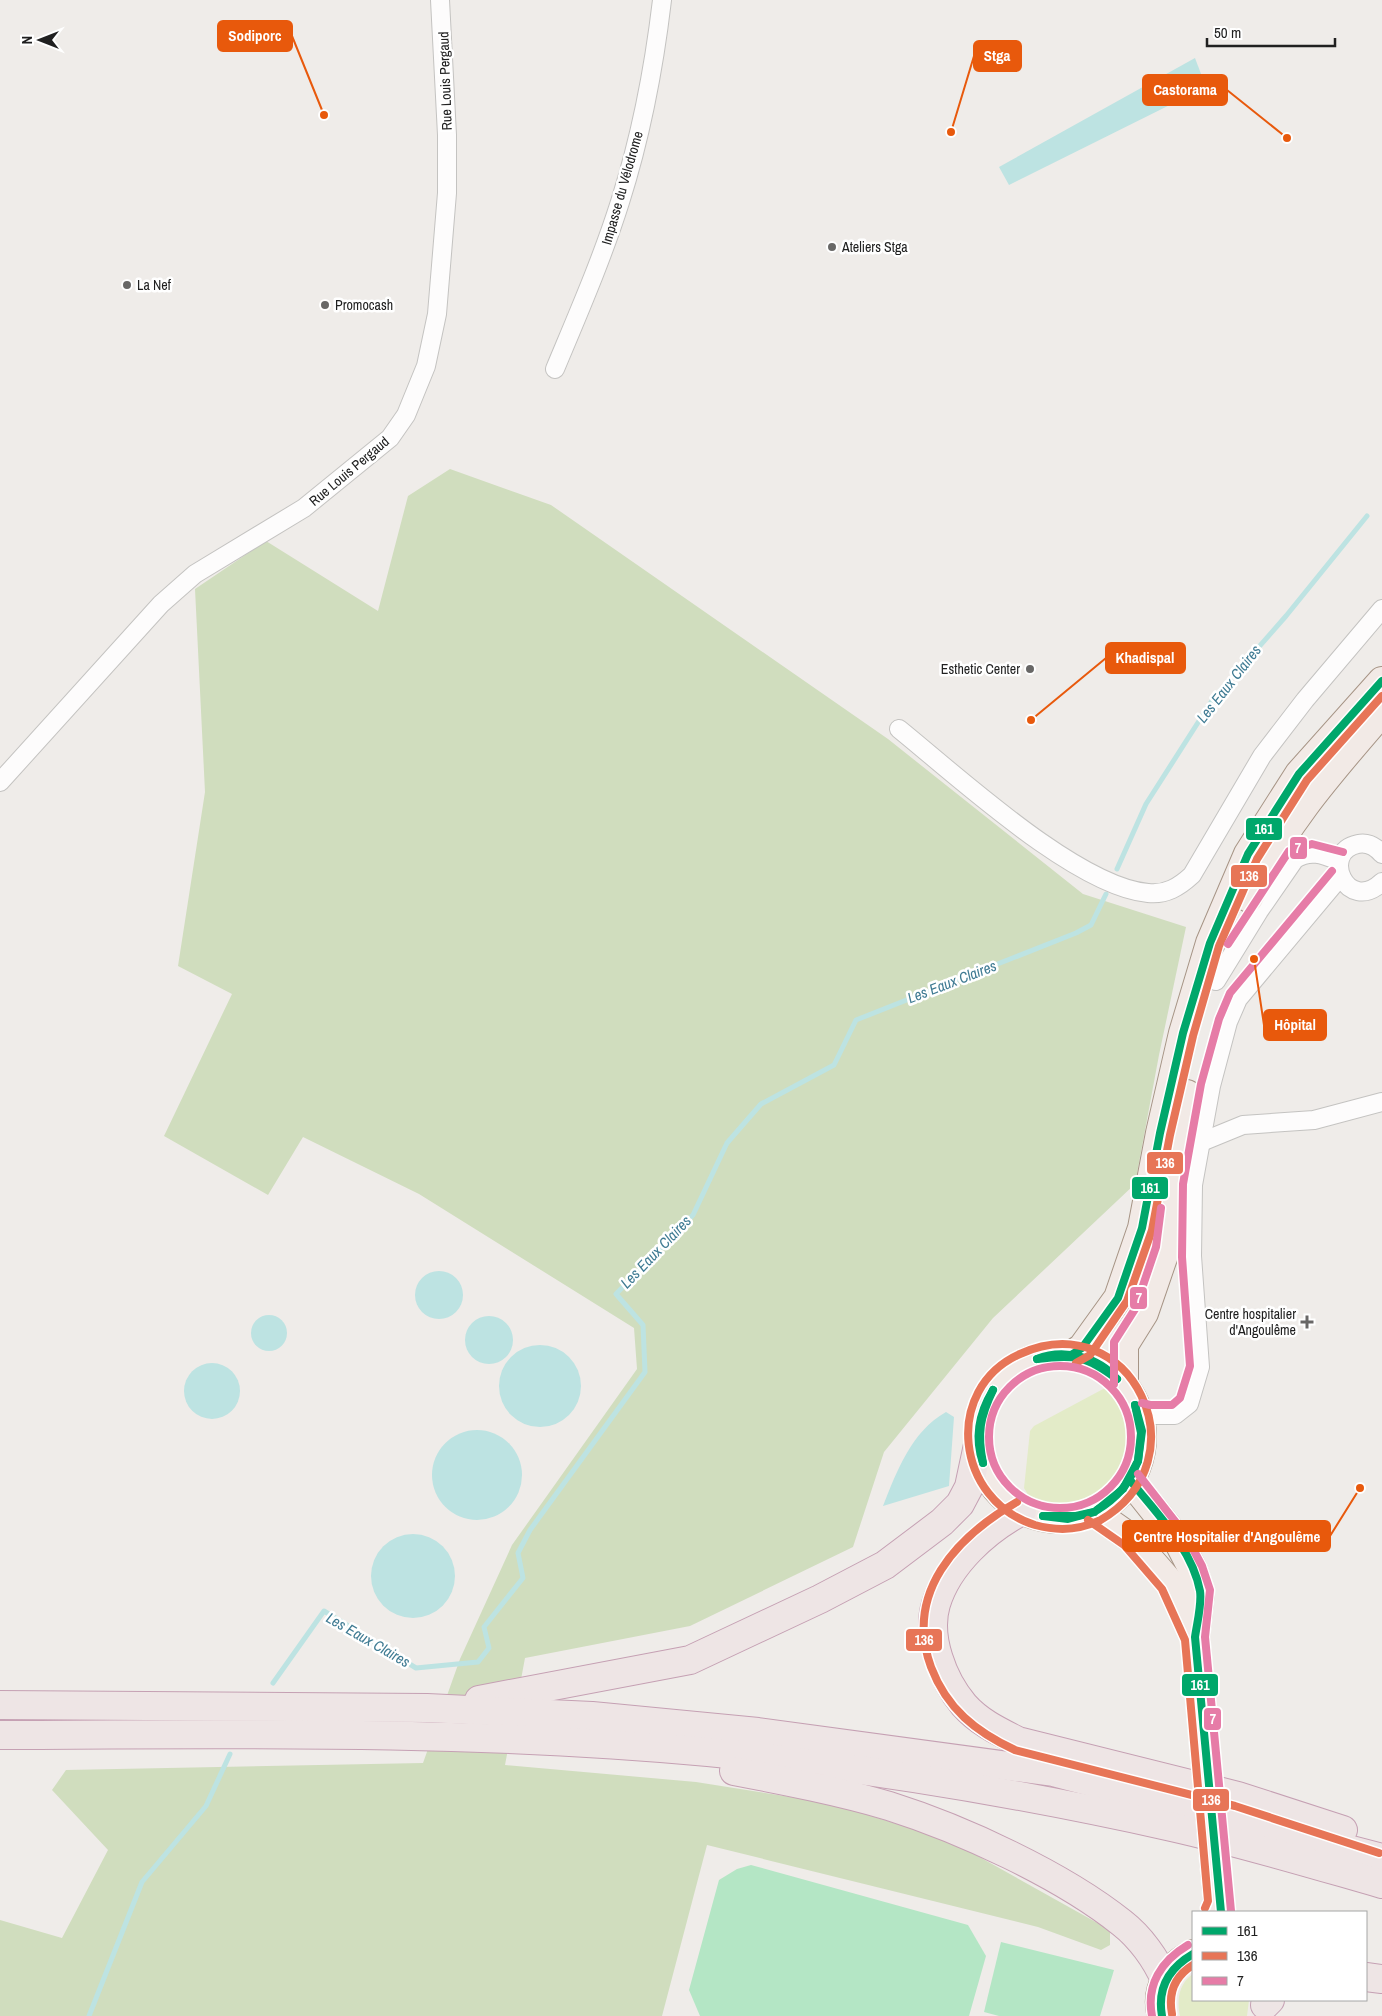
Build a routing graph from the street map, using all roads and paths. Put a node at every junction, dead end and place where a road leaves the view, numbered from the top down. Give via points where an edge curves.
1 (440, 0) edge
2 (662, 0) edge
3 (555, 369) dead end
4 (1382, 609) edge
5 (1382, 681) edge
6 (1382, 712) edge
7 (899, 729) dead end
8 (0, 782) edge
9 (1382, 854) edge
10 (1340, 869) junction
11 (1382, 882) edge
12 (1216, 981) junction
13 (1382, 1102) edge
14 (1199, 1142) junction
15 (1071, 1355) junction
16 (1124, 1384) junction
17 (1139, 1412) junction
18 (978, 1445) junction
19 (1130, 1480) junction
20 (1022, 1511) junction
21 (1094, 1512) junction
22 (1195, 1637) junction
23 (0, 1705) edge
24 (426, 1708) junction
25 (0, 1736) edge
26 (706, 1752) junction
27 (1382, 1844) edge
28 (1382, 1858) edge
29 (1382, 1884) edge
30 (1218, 1909) edge
31 (1192, 1954) edge
32 (1367, 1977) edge
33 (1382, 1979) edge
34 (1165, 1980) junction
35 (1162, 2016) edge

1 - 8 street, Rue Louis Pergaud via 447,193 437,314 426,366 406,415 390,438 304,508 195,574 161,604
2 - 3 street, Impasse du Vélodrome via 656,48 626,183 592,282
4 - 7 street via 1262,756 1192,875 1180,886 1166,892 1149,894 1131,890 1068,860 1005,815
5 - 15 main road via 1299,774 1248,854 1210,943 1183,1033 1142,1228 1118,1298 1082,1348
6 - 12 main road via 1316,787 1263,866
9 - 10 street via 1368,844 1356,844 1346,851
10 - 11 street via 1347,886 1362,892
10 - 12 street via 1317,853 1304,853 1295,859
10 - 14 street via 1238,998 1228,1022
12 - 16 main road via 1185,1100 1166,1249 1144,1313 1124,1345
13 - 14 street via 1314,1120 1243,1125
14 - 17 street via 1191,1216 1200,1367 1189,1404 1174,1415
15 - 16 main road via 1102,1366
15 - 18 main road via 1046,1355 1023,1363 1003,1377 988,1397 979,1420
16 - 17 main road
17 - 19 main road via 1142,1446
18 - 20 main road via 985,1472 1000,1494
18 - 24 highway via 969,1487 960,1504 942,1522 885,1565 820,1599 690,1660
19 - 21 main road via 1115,1499
19 - 22 main road via 1177,1539 1193,1570 1200,1592
20 - 21 main road via 1058,1520
20 - 27 highway via 984,1535 944,1585 935,1606 938,1655 948,1681 964,1705 985,1724 1018,1741 1238,1796
21 - 22 main road via 1131,1538 1171,1584
22 - 30 main road, bridge
23 - 24 highway
24 - 28 highway via 592,1716 748,1731 1053,1772
25 - 26 highway via 466,1736
26 - 29 highway via 877,1772 1069,1805 1174,1828
26 - 34 highway via 730,1770 826,1789 890,1807 957,1832 1037,1869 1124,1924 1159,1965
31 - 34 main road via 1172,1968
32 - 33 highway
34 - 35 main road via 1160,1995

